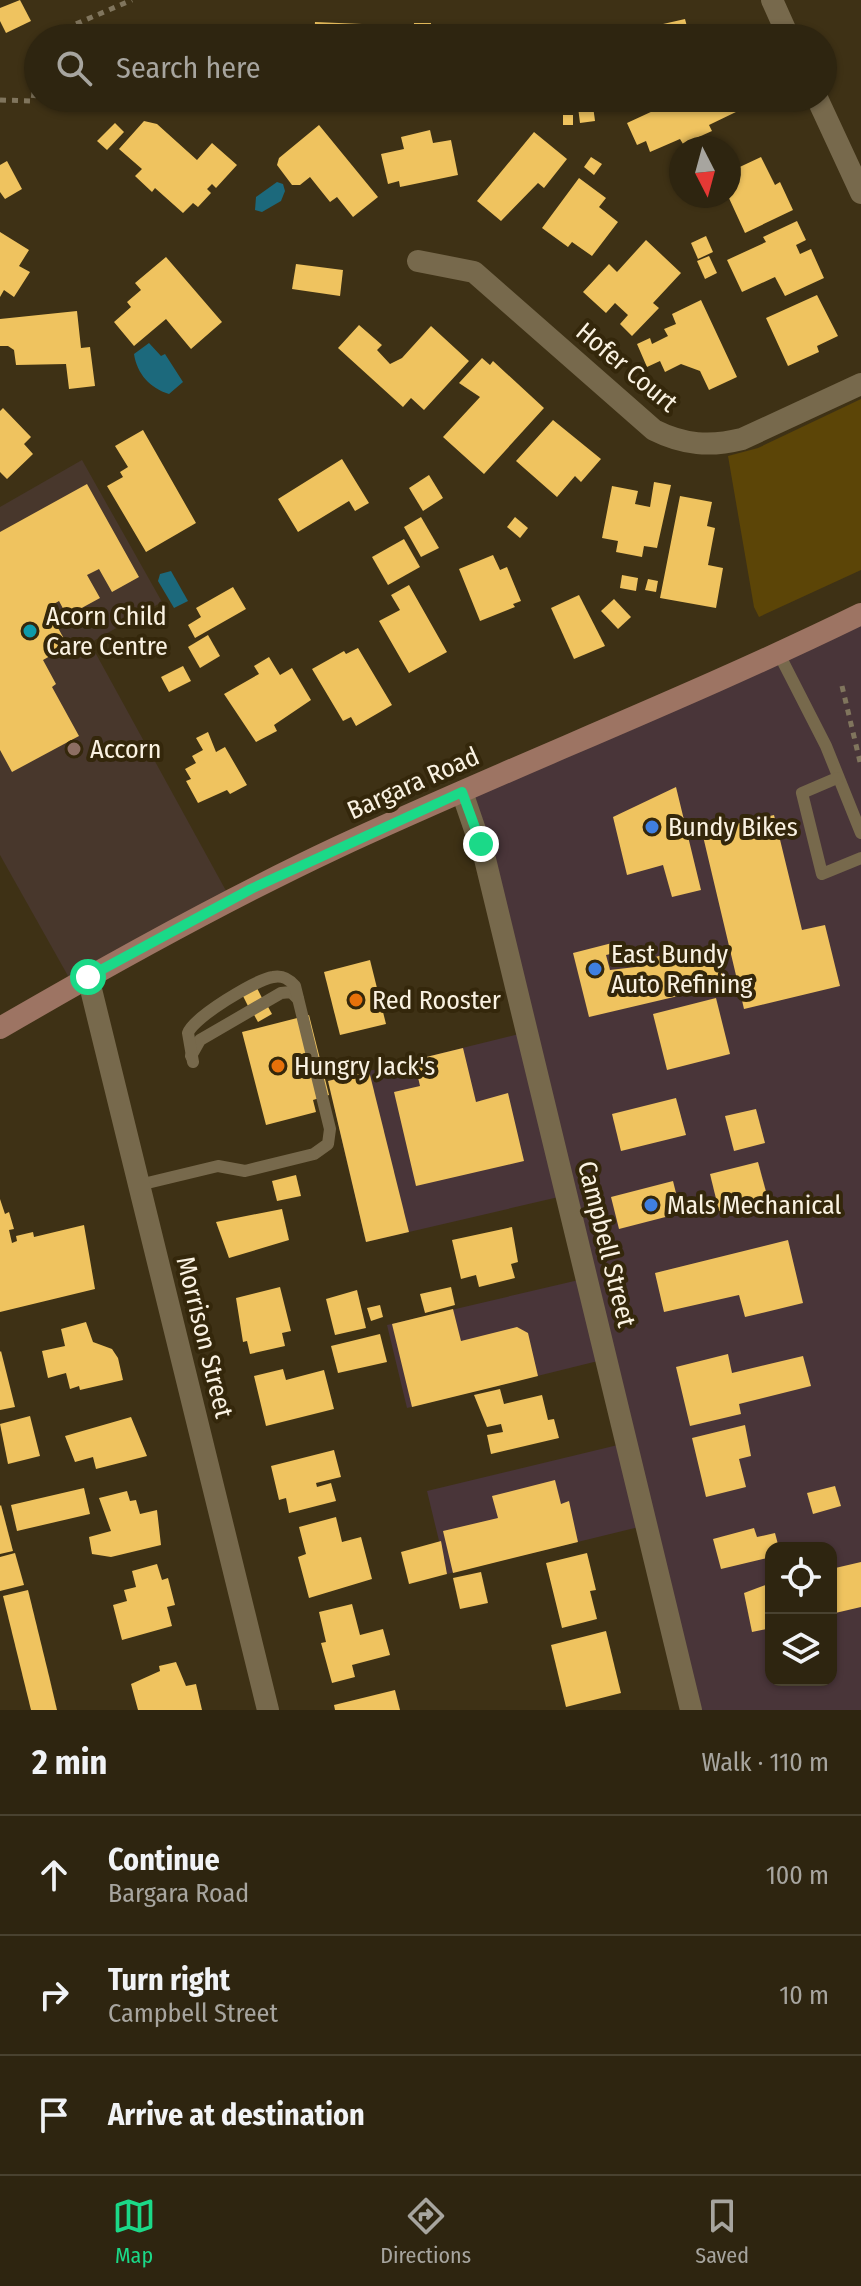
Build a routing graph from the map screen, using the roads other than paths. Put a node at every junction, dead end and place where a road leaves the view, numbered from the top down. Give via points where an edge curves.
1 (772, 0) edge
2 (783, 24) edge
3 (823, 112) edge
4 (861, 193) edge
5 (418, 261) dead end
6 (861, 384) edge
7 (861, 614) edge
8 (779, 654) junction
9 (837, 778) junction
10 (462, 792) junction
11 (861, 833) edge
12 (861, 858) edge
13 (88, 977) junction
14 (298, 999) junction
15 (0, 1028) edge
16 (139, 1185) junction
17 (268, 1710) edge
18 (691, 1710) edge

1 - 2 street
3 - 4 street
5 - 6 street, Hofer Court via 474,272 654,430 686,443 742,439
7 - 8 main road, Bargara Road
8 - 9 lane
8 - 10 main road, Bargara Road
9 - 11 lane
9 - 12 lane via 802,793 822,874
10 - 13 main road, Bargara Road via 251,889
10 - 18 street, Campbell Street via 485,859
13 - 15 main road, Bargara Road
13 - 16 street, Morrison Street
14 - 14 lane via 291,992 281,993 200,1040 192,1059 188,1033 196,1020 265,979 289,980
14 - 16 lane via 330,1129 328,1144 314,1154 245,1171 218,1166
16 - 17 street, Morrison Street

